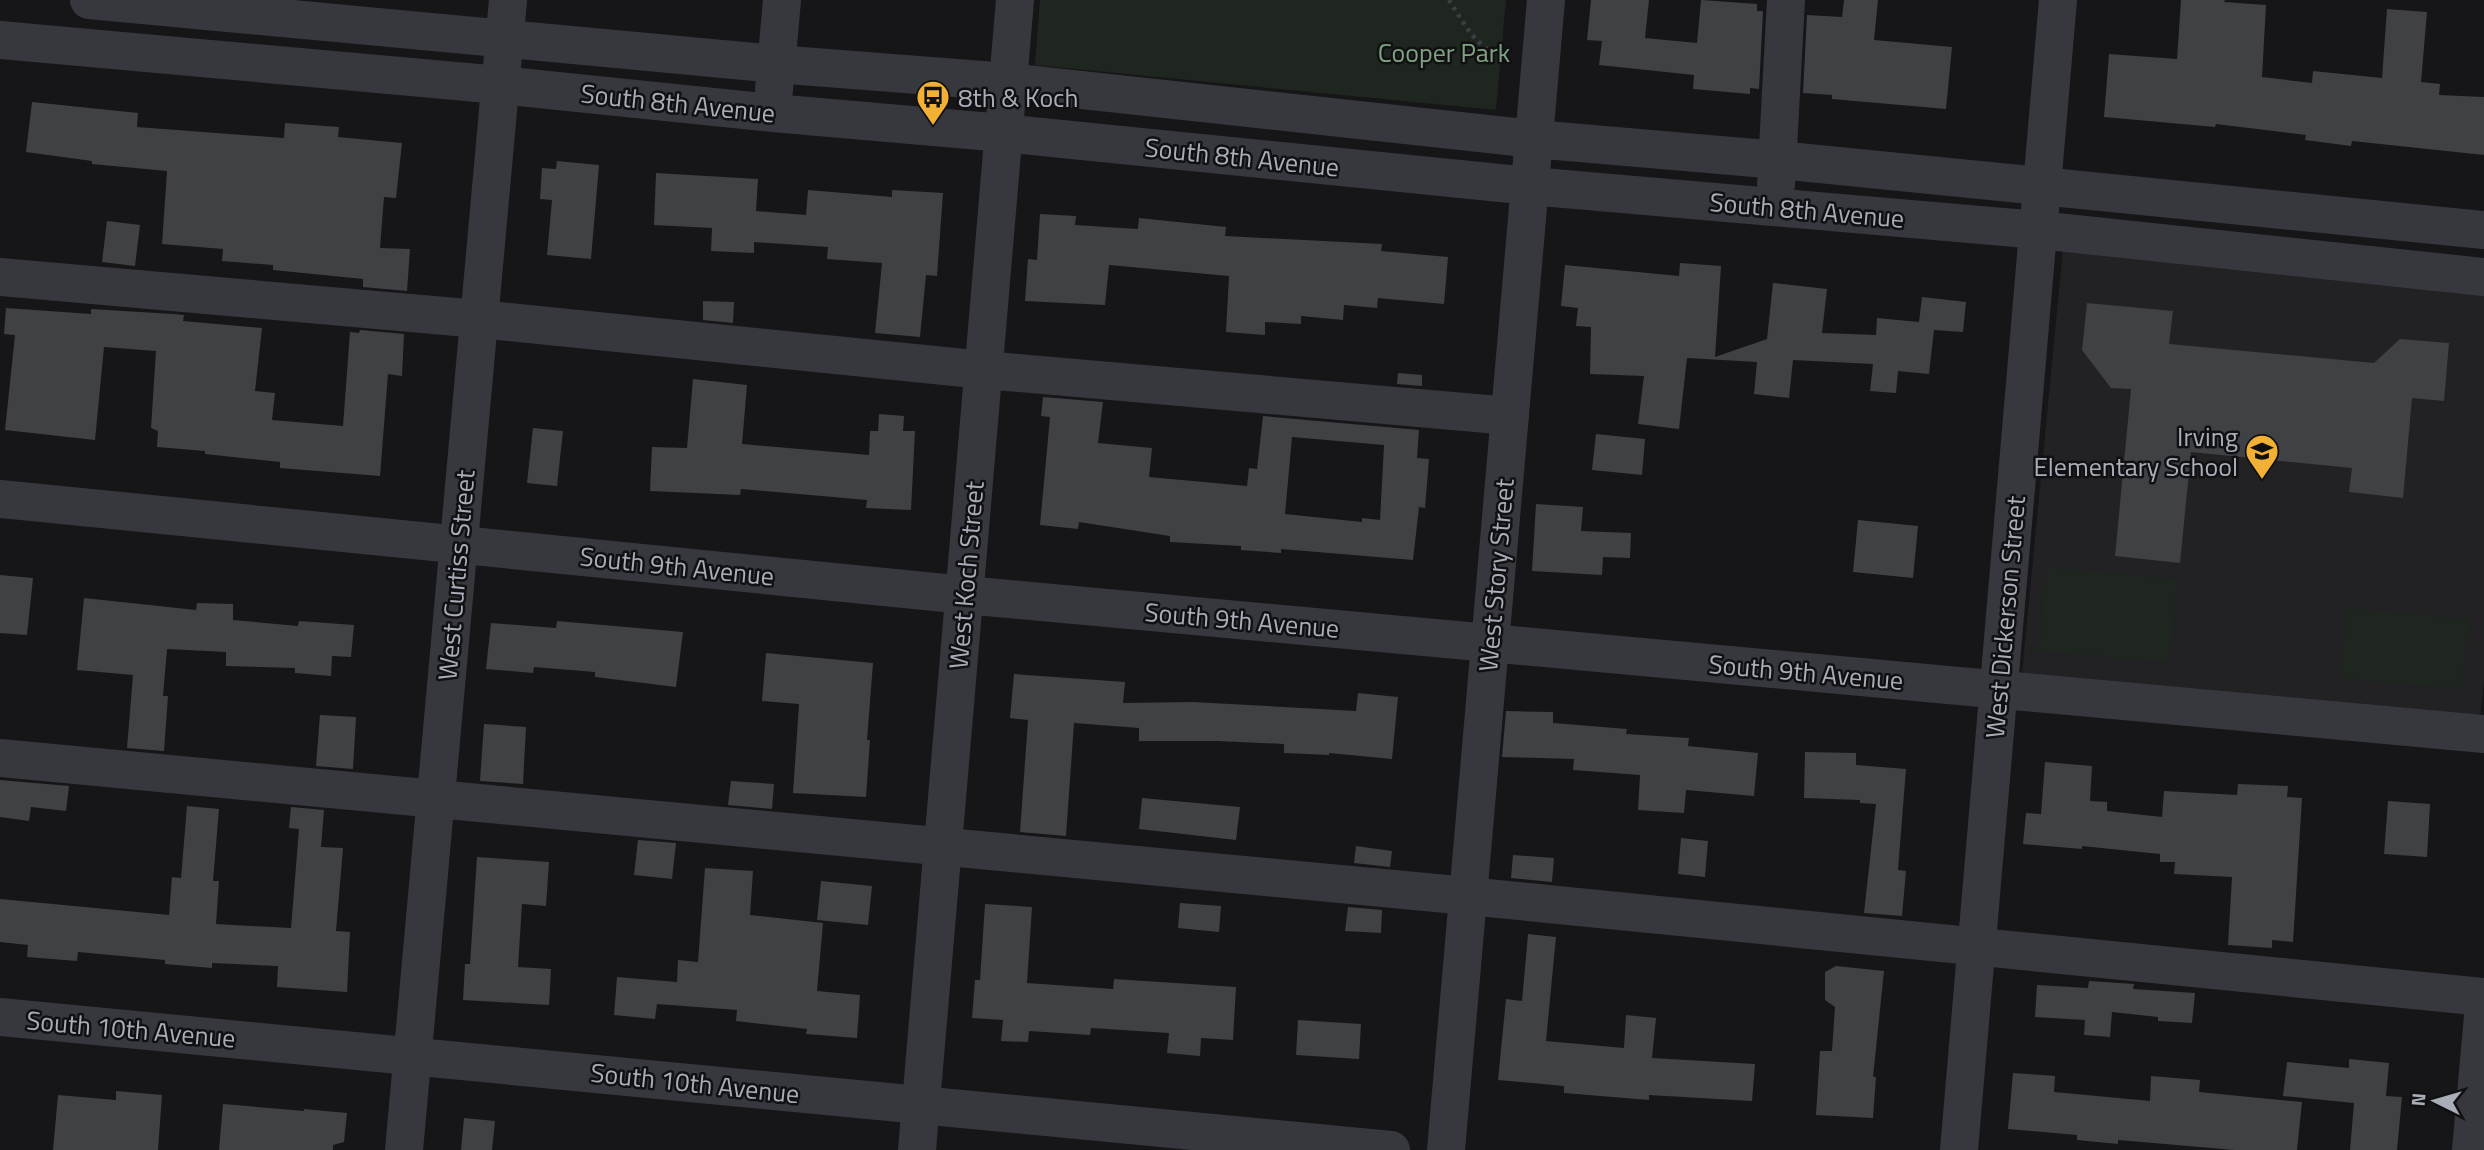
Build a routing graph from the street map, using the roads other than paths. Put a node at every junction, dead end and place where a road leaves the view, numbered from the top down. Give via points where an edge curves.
1 (89, 0) edge
2 (508, 0) edge
3 (782, 0) edge
4 (1015, 0) edge
5 (1546, 0) edge
6 (1786, 0) edge
7 (2058, 0) edge
8 (504, 39) junction
9 (0, 40) edge
10 (776, 64) junction
11 (1008, 82) junction
12 (500, 85) junction
13 (773, 113) junction
14 (1003, 132) junction
15 (1534, 139) junction
16 (1778, 160) junction
17 (1530, 186) junction
18 (2042, 187) junction
19 (1774, 208) junction
20 (2038, 230) junction
21 (2484, 230) edge
22 (0, 277) edge
23 (2484, 277) edge
24 (479, 319) junction
25 (984, 370) junction
26 (1510, 416) junction
27 (0, 499) edge
28 (459, 545) junction
29 (965, 595) junction
30 (1490, 642) junction
31 (1999, 691) junction
32 (2484, 734) edge
33 (0, 758) edge
34 (435, 798) junction
35 (943, 847) junction
36 (1468, 896) junction
37 (1976, 947) junction
38 (2484, 997) edge
39 (2484, 1005) edge
40 (0, 1017) edge
41 (412, 1056) junction
42 (921, 1105) junction
43 (404, 1150) edge
44 (917, 1150) edge
45 (1391, 1150) edge
46 (1446, 1150) edge
47 (1959, 1150) edge
48 (2471, 1150) edge

1 - 8 street, South 8th Avenue
2 - 8 street, West Curtiss Street
3 - 10 street
4 - 11 street, West Koch Street
5 - 15 street, West Story Street
6 - 16 street
7 - 18 street, West Dickerson Street
8 - 10 street, South 8th Avenue
8 - 12 street, West Curtiss Street
9 - 12 street, South 8th Avenue
10 - 11 street, South 8th Avenue
10 - 13 street
11 - 14 street, West Koch Street
11 - 15 street, South 8th Avenue
12 - 13 street, South 8th Avenue
12 - 24 street, West Curtiss Street
13 - 14 street, South 8th Avenue
14 - 17 street, South 8th Avenue
14 - 25 street, West Koch Street
15 - 16 street, South 8th Avenue
15 - 17 street, West Story Street
16 - 18 street, South 8th Avenue
16 - 19 street
17 - 19 street, South 8th Avenue
17 - 26 street, West Story Street
18 - 20 street, West Dickerson Street
18 - 21 street, South 8th Avenue
19 - 20 street, South 8th Avenue
20 - 23 street, South 8th Avenue
20 - 31 street, West Dickerson Street
22 - 24 street
24 - 25 street
24 - 28 street, West Curtiss Street
25 - 26 street
25 - 29 street, West Koch Street
26 - 30 street, West Story Street
27 - 28 street, South 9th Avenue
28 - 29 street, South 9th Avenue
28 - 34 street, West Curtiss Street
29 - 30 street, South 9th Avenue
29 - 35 street, West Koch Street
30 - 31 street, South 9th Avenue
30 - 36 street, West Story Street
31 - 32 street, South 9th Avenue
31 - 37 street, West Dickerson Street
33 - 34 street
34 - 35 street
34 - 41 street, West Curtiss Street
35 - 36 street
35 - 42 street, West Koch Street
36 - 37 street
36 - 46 street, West Story Street
37 - 38 street
37 - 47 street, West Dickerson Street
39 - 48 street
40 - 41 street, South 10th Avenue
41 - 42 street, South 10th Avenue
41 - 43 street, West Curtiss Street
42 - 44 street, West Koch Street
42 - 45 street, South 10th Avenue

